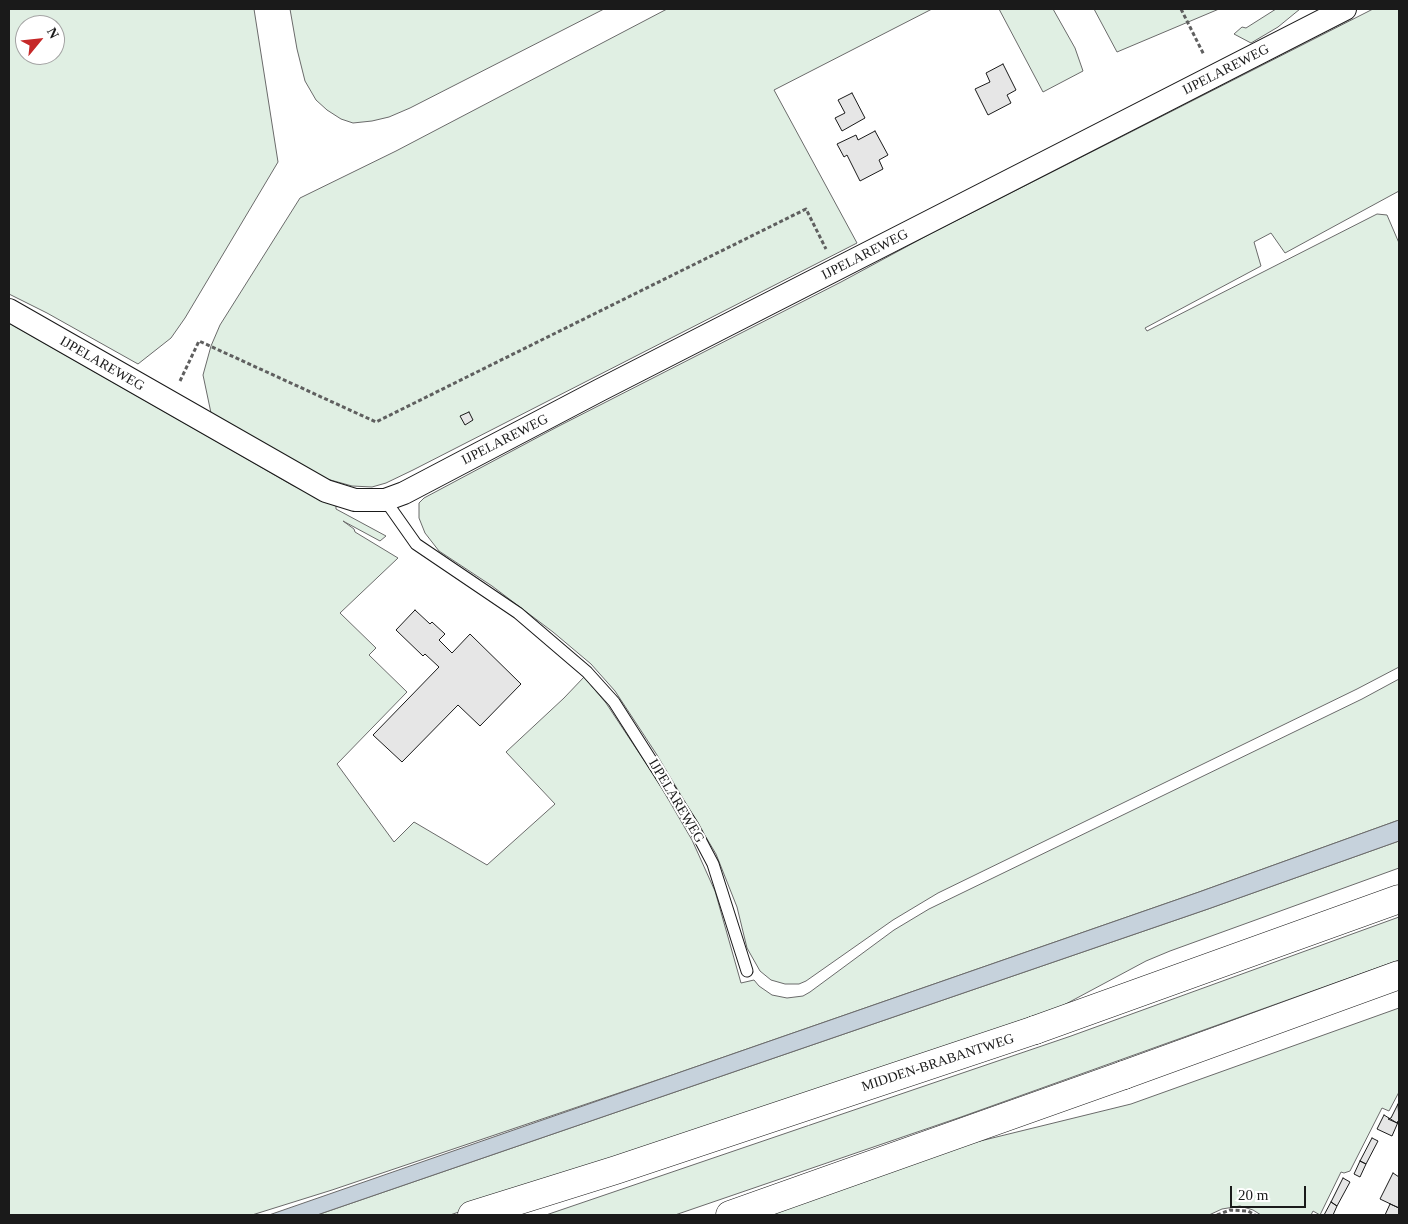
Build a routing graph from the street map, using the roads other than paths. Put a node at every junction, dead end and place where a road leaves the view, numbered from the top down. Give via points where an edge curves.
1 (1345, 9) edge
2 (9, 310) edge
3 (385, 500) junction
4 (1399, 899) edge
5 (747, 971) dead end
6 (1399, 975) edge
7 (472, 1215) edge
8 (730, 1215) edge

1 - 3 street, IJPELAREWEG
2 - 3 street, IJPELAREWEG via 326,491 354,500
3 - 5 lane, IJPELAREWEG via 416,544 518,614 587,672 614,702 693,826 713,864
4 - 7 main road, MIDDEN-BRABANTWEG via 1035,1030
6 - 8 main road

